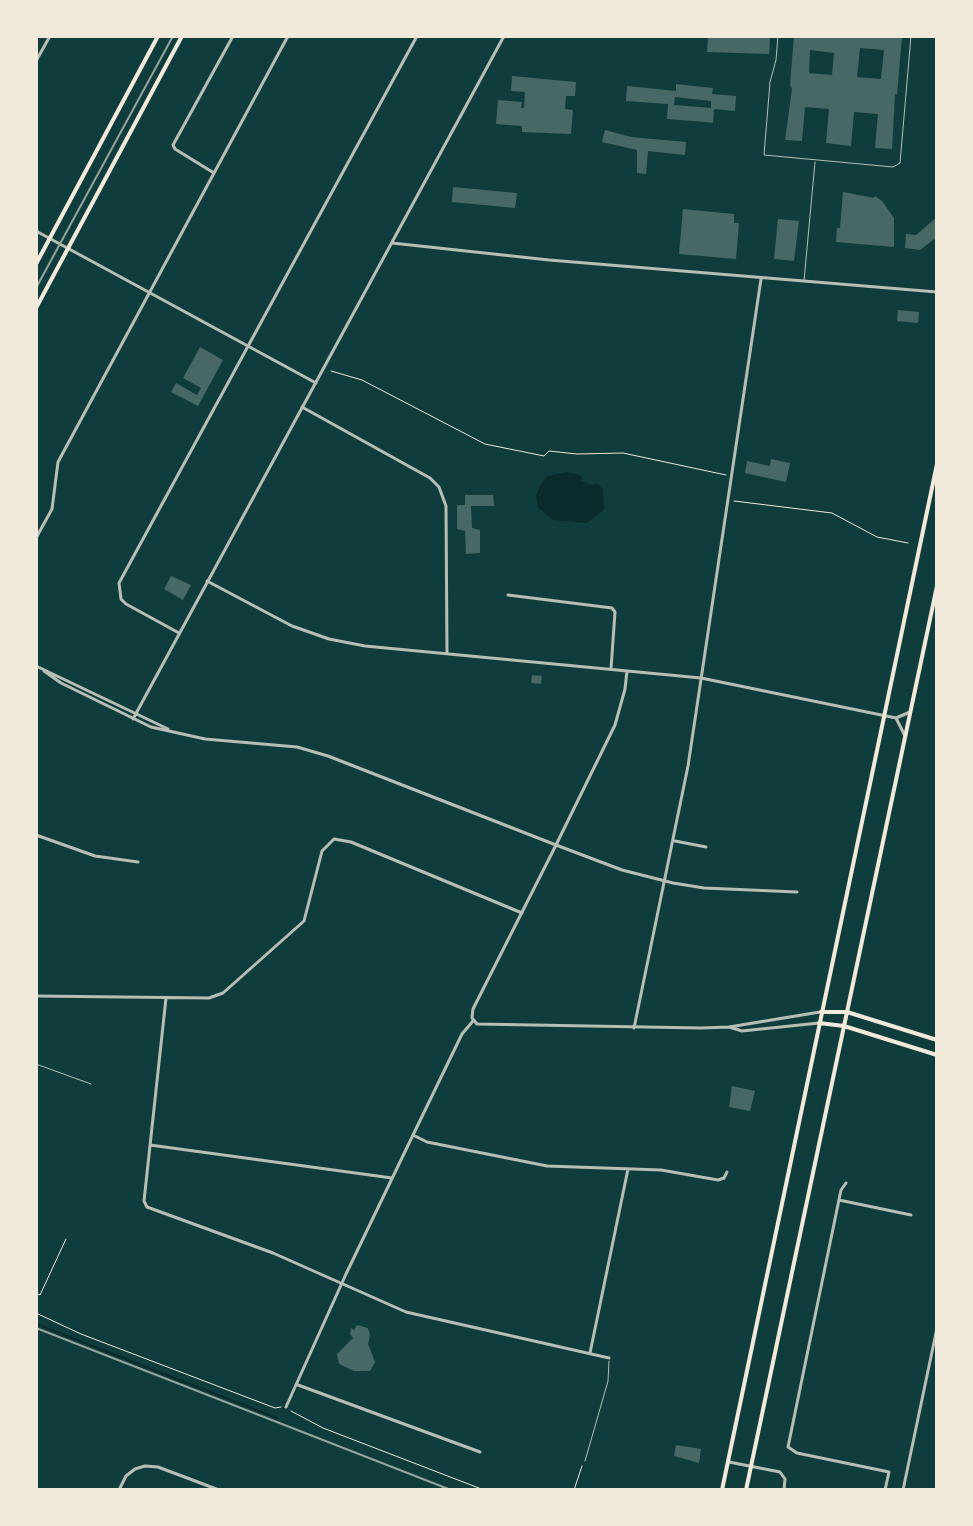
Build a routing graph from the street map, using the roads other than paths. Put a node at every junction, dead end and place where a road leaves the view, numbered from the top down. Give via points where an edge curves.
1 (50, 36) edge
2 (158, 36) edge
3 (182, 36) edge
4 (233, 36) edge
5 (288, 36) edge
6 (417, 36) edge
7 (504, 36) edge
8 (778, 36) edge
9 (911, 36) edge
10 (36, 61) edge
11 (816, 160) junction
12 (214, 173) junction
13 (36, 231) edge
14 (49, 239) junction
15 (392, 243) junction
16 (69, 249) junction
17 (36, 264) edge
18 (761, 279) junction
19 (804, 282) junction
20 (937, 292) edge
21 (150, 293) junction
22 (36, 308) edge
23 (247, 345) junction
24 (316, 383) junction
25 (302, 407) junction
26 (937, 464) edge
27 (36, 538) edge
28 (207, 581) junction
29 (937, 586) edge
30 (508, 595) dead end
31 (179, 633) junction
32 (447, 654) junction
33 (36, 666) edge
34 (611, 669) junction
35 (627, 670) junction
36 (44, 671) junction
37 (701, 678) junction
38 (911, 712) junction
39 (136, 713) junction
40 (884, 716) junction
41 (896, 718) junction
42 (133, 719) junction
43 (178, 734) junction
44 (905, 737) junction
45 (36, 835) edge
46 (674, 841) junction
47 (556, 845) junction
48 (706, 847) dead end
49 (138, 862) dead end
50 (665, 881) junction
51 (797, 892) dead end
52 (522, 913) junction
53 (36, 996) edge
54 (166, 998) junction
55 (821, 1012) junction
56 (847, 1012) junction
57 (473, 1021) junction
58 (819, 1023) junction
59 (844, 1026) junction
60 (729, 1027) junction
61 (634, 1028) junction
62 (937, 1040) edge
63 (937, 1055) edge
64 (36, 1064) edge
65 (91, 1084) dead end
66 (413, 1135) junction
67 (150, 1145) junction
68 (628, 1169) junction
69 (727, 1172) dead end
70 (392, 1178) junction
71 (846, 1183) dead end
72 (839, 1200) junction
73 (911, 1215) dead end
74 (342, 1284) junction
75 (937, 1328) edge
76 (590, 1353) junction
77 (609, 1358) joint
78 (298, 1385) junction
79 (286, 1407) road end
80 (480, 1452) dead end
81 (585, 1461) road end
82 (728, 1462) junction
83 (751, 1466) junction
84 (119, 1490) edge
85 (219, 1490) edge
86 (722, 1490) edge
87 (746, 1490) edge
88 (784, 1490) edge
89 (885, 1490) edge
90 (903, 1490) edge

1 - 10 street
2 - 14 main road
3 - 16 main road
4 - 12 street via 173,145
5 - 12 street
6 - 23 street
7 - 15 street
8 - 11 lane via 764,155
9 - 11 lane via 898,167
11 - 19 lane
12 - 21 street
13 - 14 street
14 - 16 street
14 - 17 main road
15 - 18 street
15 - 24 street
16 - 21 street
16 - 22 main road
18 - 19 street
18 - 37 street
19 - 20 street
21 - 23 street
21 - 27 street via 58,462 52,509
23 - 24 street
23 - 31 street via 119,583 126,604
24 - 25 street
25 - 28 street
25 - 32 street via 439,487 446,506
26 - 40 main road
28 - 31 street
28 - 32 street via 315,635
29 - 38 main road
30 - 34 street via 612,608
31 - 39 street
32 - 34 street
33 - 36 street
34 - 35 street
35 - 37 street
35 - 47 street via 615,725
36 - 39 street
36 - 42 street
37 - 40 street
37 - 46 street
38 - 41 street
38 - 44 main road
39 - 42 street
39 - 43 street
40 - 41 street
40 - 55 main road
41 - 44 street
42 - 43 street
43 - 47 street via 297,747 328,756
44 - 56 main road
45 - 49 street via 95,856
46 - 48 street
46 - 50 street
47 - 50 street
47 - 52 street
50 - 51 street
50 - 61 street
52 - 54 street via 334,839 322,851 304,921 223,993
52 - 57 street via 473,1009
53 - 54 street
54 - 67 street
55 - 56 main road
55 - 58 main road
55 - 60 street
56 - 59 main road
56 - 62 main road
57 - 61 street via 483,1026
57 - 66 street
58 - 59 main road
58 - 60 street via 742,1031
58 - 82 main road
59 - 63 main road
59 - 83 main road
60 - 61 street
64 - 65 lane
66 - 68 street via 540,1166
66 - 70 street
67 - 70 street
67 - 74 street via 145,1205
68 - 69 street via 718,1180
68 - 76 street
70 - 74 street
71 - 72 street
72 - 73 street
72 - 89 street via 788,1447 889,1472
74 - 76 street via 414,1314
74 - 78 street
75 - 90 street
76 - 77 street
77 - 81 lane via 608,1381
78 - 79 street
78 - 80 street
82 - 83 street
82 - 86 main road
83 - 87 main road
83 - 88 street via 780,1472
84 - 85 street via 126,1476 145,1466

